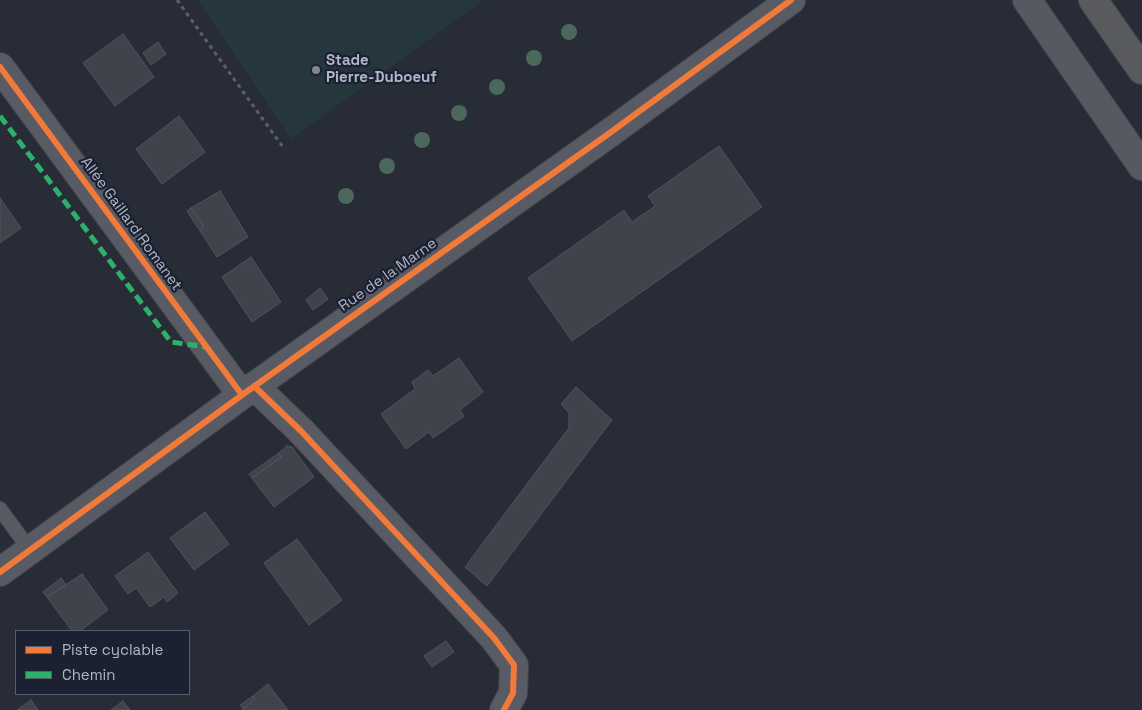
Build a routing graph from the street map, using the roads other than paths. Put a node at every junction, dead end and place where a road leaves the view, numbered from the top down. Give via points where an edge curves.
1 (791, 0) edge
2 (1027, 0) edge
3 (1094, 0) edge
4 (0, 67) edge
5 (1142, 70) edge
6 (1142, 166) edge
7 (248, 390) junction
8 (0, 509) edge
9 (30, 550) junction
10 (0, 572) edge
11 (504, 710) edge

1 - 7 street, Rue de la Marne
2 - 6 main road
3 - 5 highway
4 - 7 street, Allée Gaillard Romanet via 206,347
7 - 9 street, Rue de la Marne
7 - 11 street, Allée Gaillard Romanet via 301,432 494,638 514,664 513,693
8 - 9 lane
9 - 10 street, Rue de la Marne

